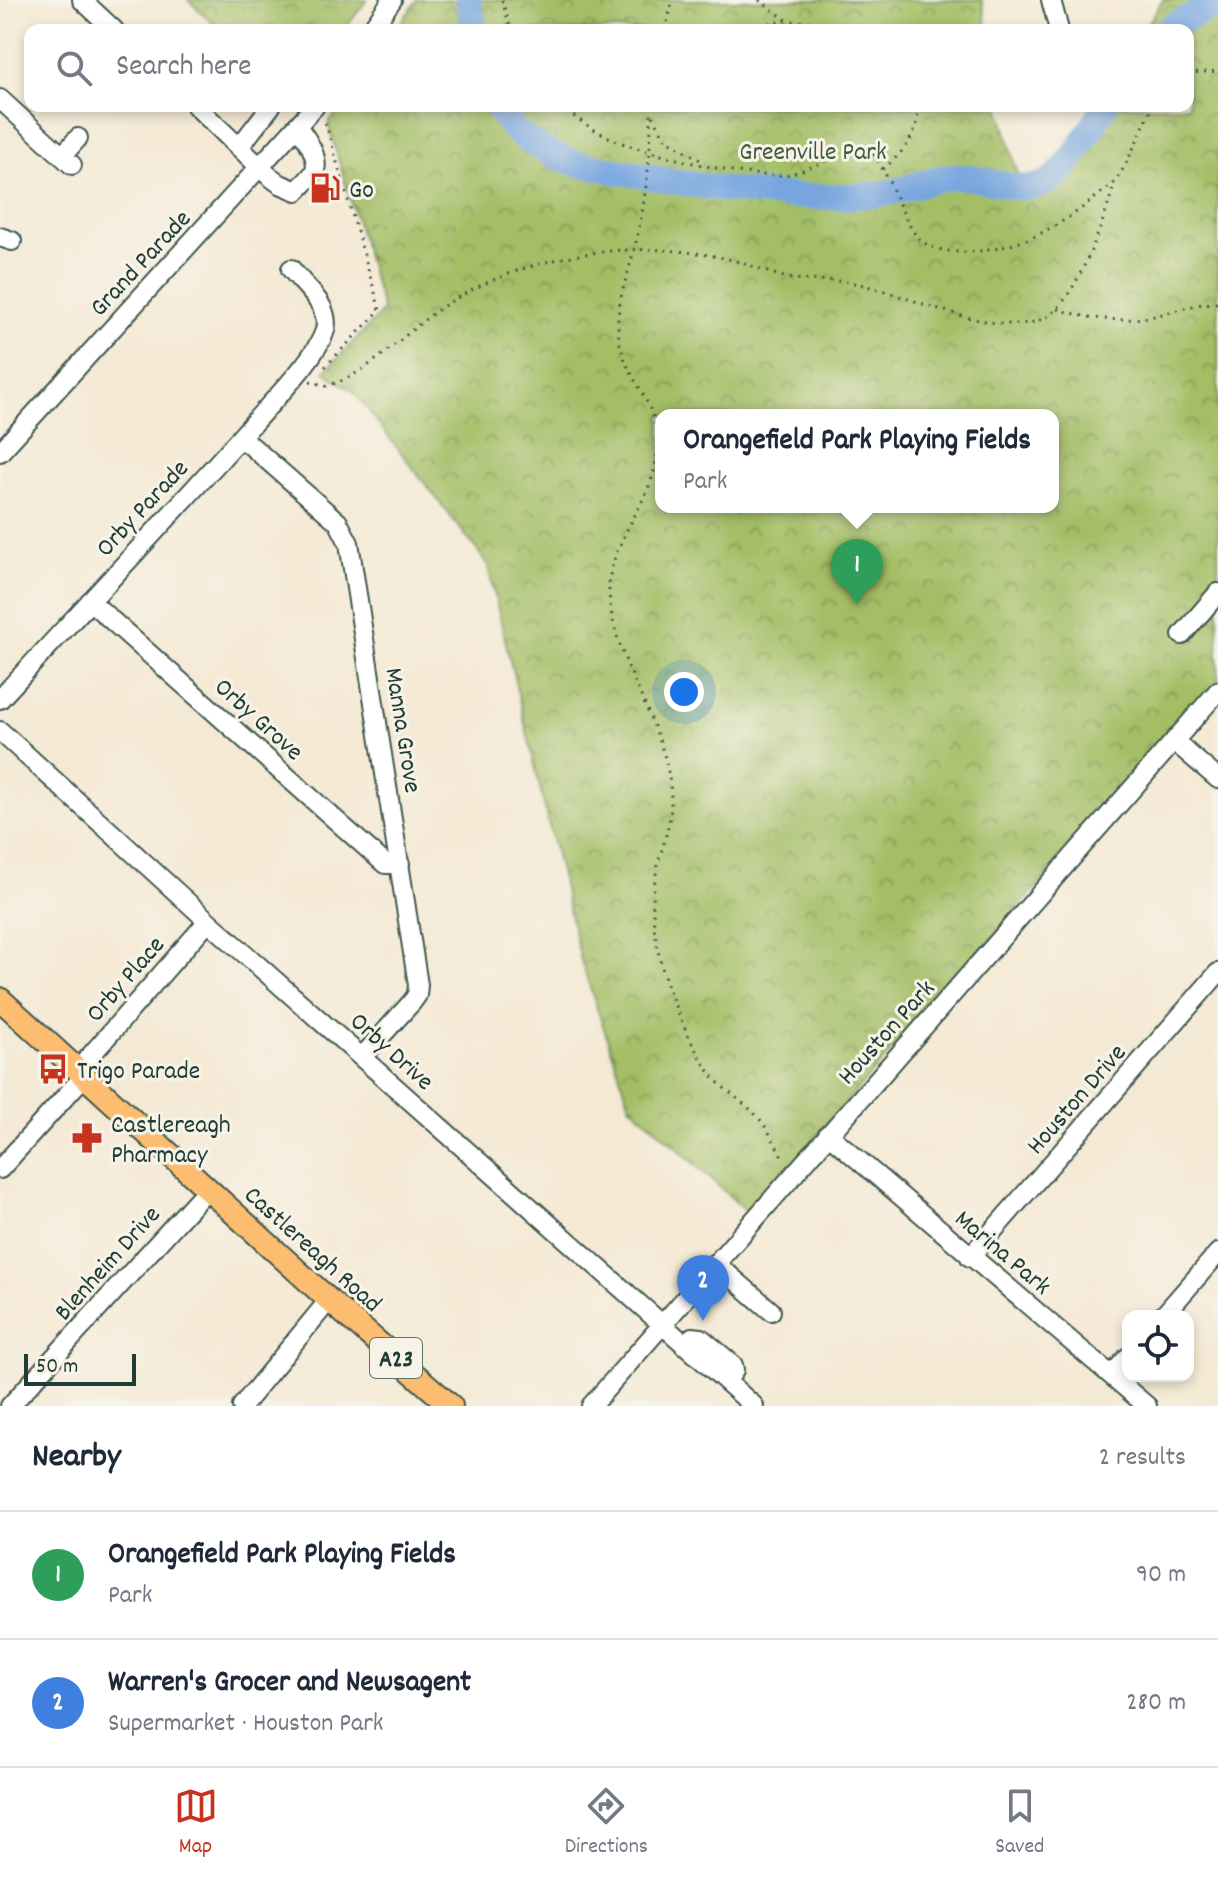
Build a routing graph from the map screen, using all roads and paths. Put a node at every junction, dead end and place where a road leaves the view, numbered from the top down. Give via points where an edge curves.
1 (82, 0) edge
2 (502, 0) edge
3 (673, 0) edge
4 (759, 0) edge
5 (1051, 0) edge
6 (387, 2) edge
7 (788, 21) junction
8 (108, 24) edge
9 (374, 24) edge
10 (509, 24) edge
11 (667, 24) edge
12 (758, 24) edge
13 (827, 24) edge
14 (1057, 24) edge
15 (1218, 71) edge
16 (1194, 73) edge
17 (0, 99) edge
18 (203, 112) edge
19 (266, 112) edge
20 (567, 112) edge
21 (918, 112) edge
22 (1150, 112) edge
23 (651, 113) joint
24 (320, 114) edge
25 (297, 126) junction
26 (78, 138) dead end
27 (240, 146) junction
28 (648, 149) junction
29 (261, 167) junction
30 (713, 167) junction
31 (883, 169) junction
32 (1114, 184) junction
33 (634, 249) junction
34 (284, 292) dead end
35 (1218, 303) edge
36 (1058, 309) junction
37 (305, 377) junction
38 (655, 420) edge
39 (241, 437) junction
40 (0, 452) edge
41 (655, 467) edge
42 (1218, 593) edge
43 (90, 601) junction
44 (1182, 635) dead end
45 (1218, 691) edge
46 (0, 699) edge
47 (0, 731) edge
48 (1174, 741) junction
49 (1218, 779) edge
50 (400, 864) junction
51 (208, 921) junction
52 (1218, 973) edge
53 (0, 999) edge
54 (362, 1057) junction
55 (82, 1072) junction
56 (828, 1134) junction
57 (0, 1169) edge
58 (793, 1174) junction
59 (208, 1188) junction
60 (1218, 1253) edge
61 (970, 1257) junction
62 (715, 1263) junction
63 (329, 1300) junction
64 (1168, 1310) edge
65 (771, 1311) dead end
66 (661, 1324) junction
67 (1122, 1364) edge
68 (1112, 1375) junction
69 (10, 1406) edge
70 (242, 1406) edge
71 (451, 1406) edge
72 (591, 1406) edge
73 (754, 1406) edge
74 (1147, 1406) edge

1 - 8 street
2 - 10 path
3 - 11 path
4 - 7 path
5 - 14 street
6 - 9 street
7 - 12 path
7 - 13 path
15 - 16 path
17 - 26 street via 67,160
18 - 27 street
19 - 27 street
20 - 28 path via 618,141
21 - 31 path via 910,142
22 - 32 path
23 - 28 path
23 - 30 path via 666,139
24 - 25 street, Grand Parade
24 - 37 path via 380,310
25 - 29 street, Grand Parade
25 - 29 street via 312,151 315,171 297,191
27 - 29 street
28 - 30 path
28 - 33 path
29 - 40 street, Grand Parade
30 - 31 path via 788,175 858,145 873,153
31 - 32 path via 914,234 937,249 956,252 992,251 1051,229
32 - 36 path via 1108,213
33 - 36 path via 688,252 790,278 853,283 981,322 1032,322
33 - 37 path via 530,267 452,301 354,376 326,386
33 - 38 path via 619,299 619,342
34 - 37 street, Orby Parade via 296,276 325,316 325,330
35 - 36 path via 1115,321
37 - 39 street, Orby Parade
39 - 43 street, Orby Parade
39 - 50 street, Manna Grove via 346,534
41 - 58 path via 613,564 609,588 619,644 667,766 670,823 654,882 655,937 668,985 701,1058 716,1081 768,1130
42 - 44 street
43 - 46 street, Orby Parade
43 - 50 street, Orby Grove via 385,864
45 - 48 street, Houston Park
47 - 51 street, Orby Drive
48 - 49 street
48 - 56 street, Houston Park
50 - 54 street, Manna Grove via 417,995
51 - 54 street, Orby Drive
51 - 55 street, Orby Place
52 - 61 street, Houston Drive
53 - 55 main road, Castlereagh Road / A23
54 - 66 street, Orby Drive
55 - 57 street
55 - 59 main road, Castlereagh Road / A23
56 - 58 street, Houston Park
56 - 61 street, Marina Park
58 - 62 street, Houston Park
59 - 63 main road, Castlereagh Road / A23
59 - 69 street, Blenheim Drive
60 - 64 street
61 - 68 street, Marina Park
62 - 65 street
62 - 66 street, Houston Park
63 - 70 street
63 - 71 main road, Castlereagh Road / A23
66 - 72 street, Houston Park
66 - 73 street, Orby Drive
67 - 68 street
68 - 74 street, Marina Park

